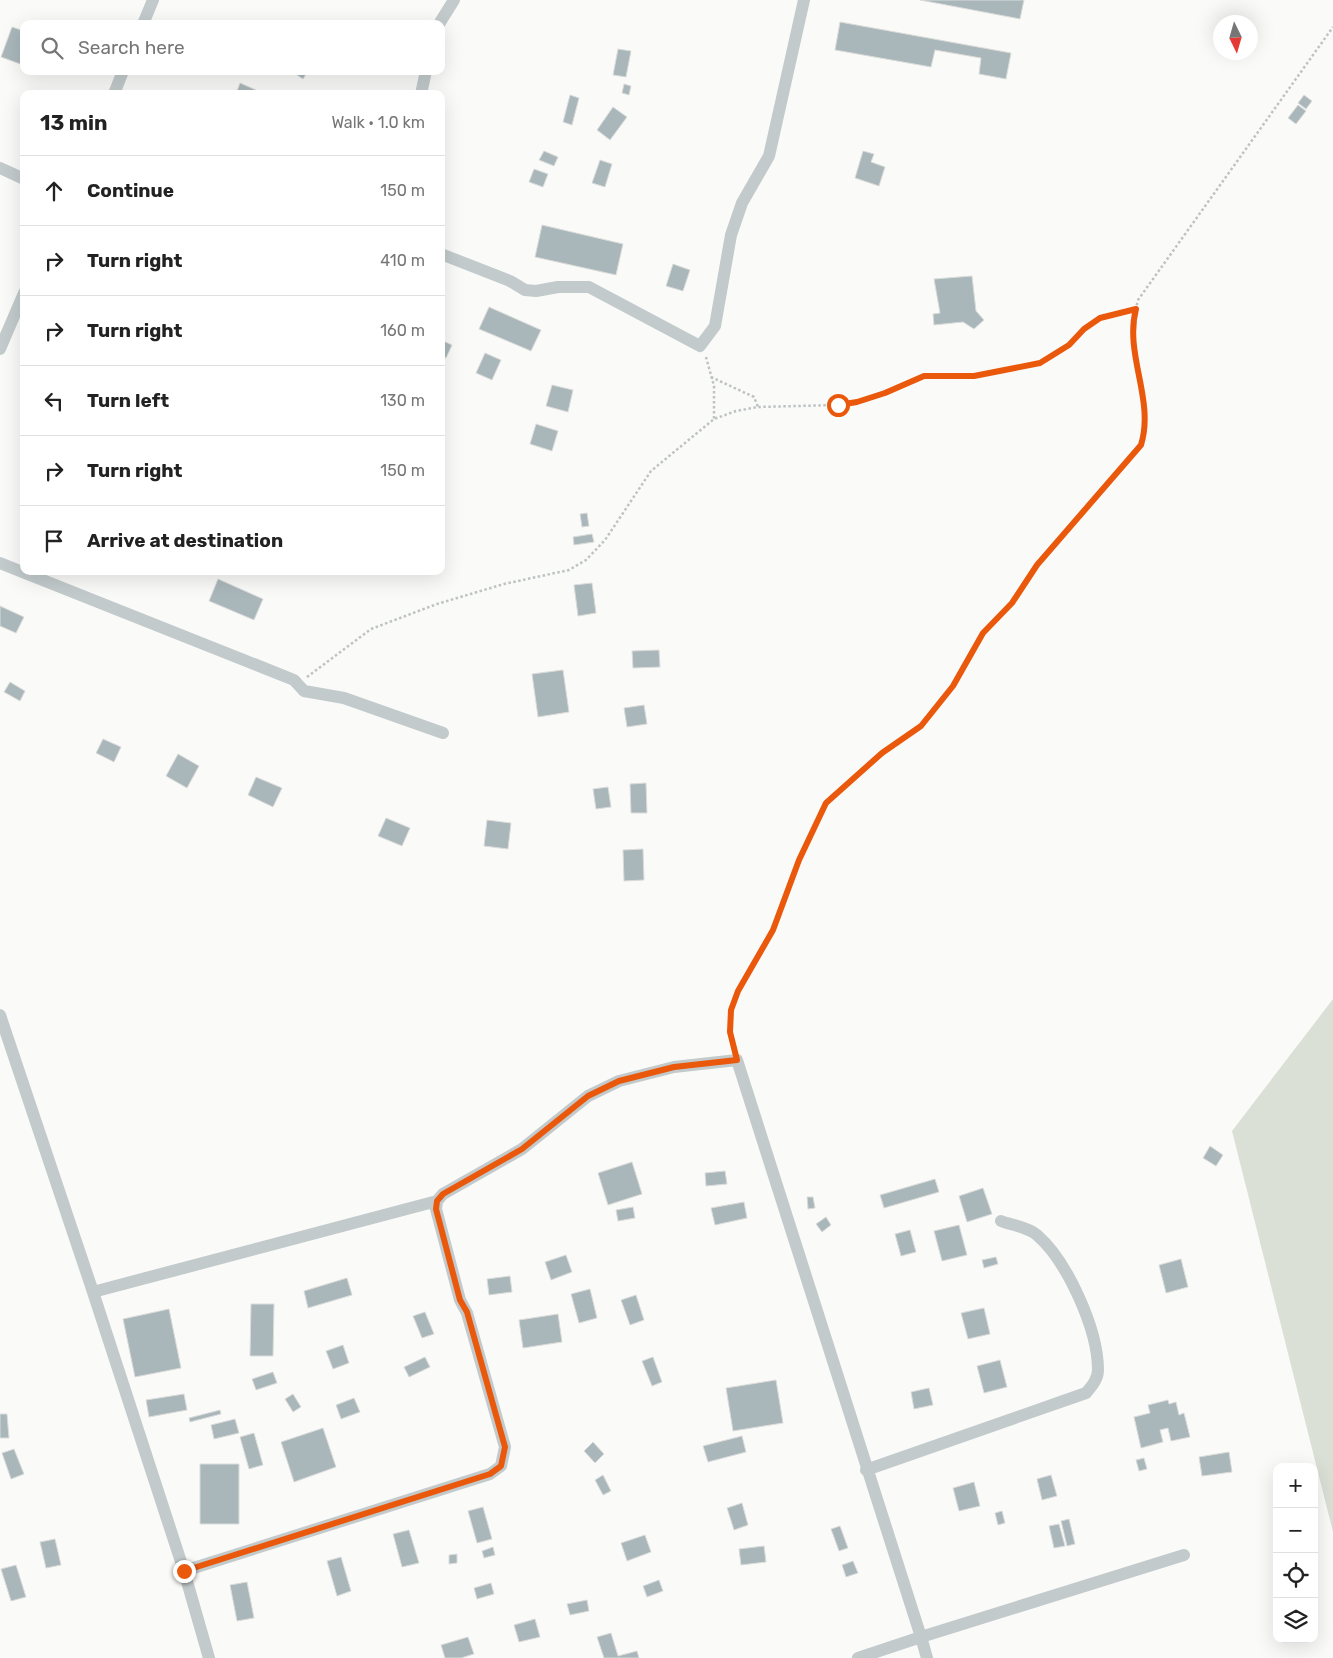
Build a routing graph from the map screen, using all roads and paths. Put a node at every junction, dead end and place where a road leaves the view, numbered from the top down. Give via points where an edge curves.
1 (153, 0) edge
2 (454, 0) edge
3 (804, 0) edge
4 (145, 20) edge
5 (442, 20) edge
6 (1333, 28) edge
7 (121, 75) edge
8 (425, 75) edge
9 (116, 90) edge
10 (422, 90) edge
11 (0, 168) edge
12 (20, 177) edge
13 (445, 256) edge
14 (20, 302) edge
15 (1136, 309) junction
16 (700, 346) junction
17 (0, 349) edge
18 (711, 377) junction
19 (758, 407) junction
20 (714, 419) junction
21 (0, 563) edge
22 (20, 571) edge
23 (30, 575) edge
24 (294, 680) junction
25 (443, 733) dead end
26 (0, 1015) edge
27 (737, 1060) junction
28 (437, 1201) junction
29 (1001, 1221) dead end
30 (93, 1292) junction
31 (866, 1470) junction
32 (1184, 1555) dead end
33 (184, 1571) junction
34 (921, 1637) junction
35 (209, 1658) edge
36 (858, 1658) edge
37 (927, 1658) edge

1 - 4 street
2 - 5 street
3 - 16 street via 769,156 742,203 731,235 715,326
6 - 15 path via 1138,300
7 - 9 street
8 - 10 street
11 - 12 street
13 - 16 street via 525,290 589,288
14 - 17 street
15 - 19 path via 1100,318 1069,345 1040,363 974,376 924,376 857,402 838,405
15 - 27 path via 1133,336 1146,430 1141,445 1037,565 1012,603 983,633 953,686 921,726 882,753 826,803 799,860 773,930 733,1003 730,1032
16 - 18 path
18 - 19 path via 754,397
18 - 20 path
19 - 20 path
20 - 24 path via 651,471 605,540 586,560 569,570 504,584 392,621 371,630 305,679
21 - 22 street
23 - 24 street
24 - 25 street via 304,691 344,698
26 - 30 street
27 - 28 street via 674,1067 619,1081 588,1096 522,1149 443,1194
27 - 31 street
28 - 30 street
28 - 33 street via 436,1209 460,1300 467,1312 505,1447 501,1466 490,1474
29 - 31 street via 1036,1233 1066,1269 1090,1323 1098,1370 1095,1383 1086,1393
30 - 33 street
31 - 34 street
32 - 34 street
33 - 35 street
34 - 36 street
34 - 37 street

